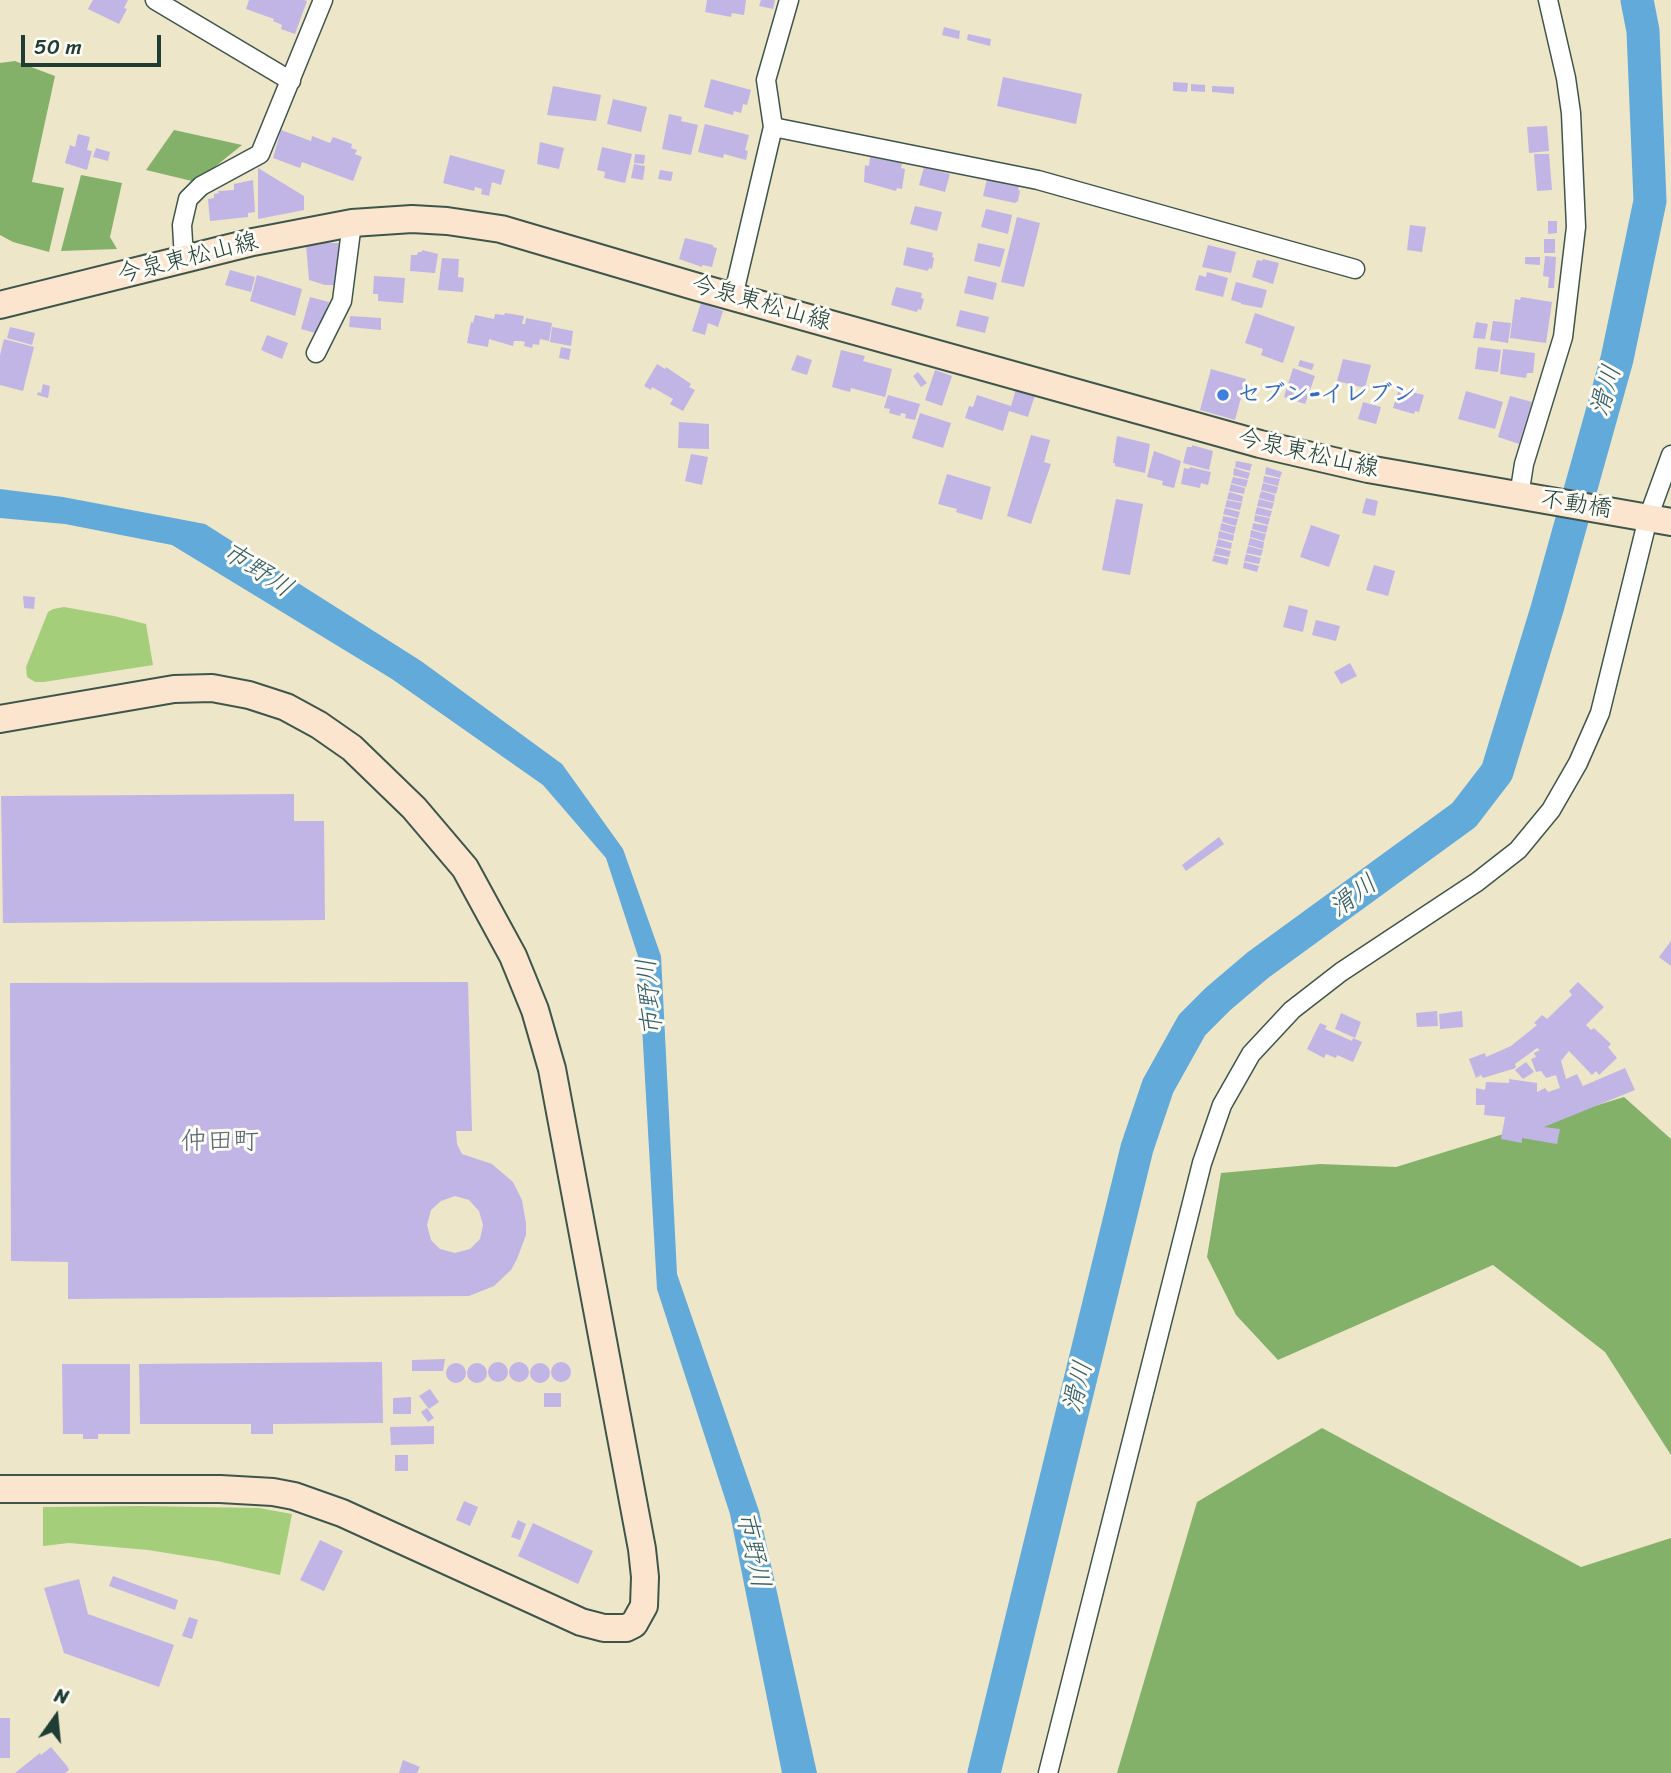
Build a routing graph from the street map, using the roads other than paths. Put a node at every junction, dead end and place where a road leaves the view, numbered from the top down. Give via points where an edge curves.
1 (155, 0) edge
2 (323, 0) edge
3 (789, 0) edge
4 (1548, 0) edge
5 (291, 81) junction
6 (773, 127) junction
7 (352, 223) junction
8 (184, 259) junction
9 (1355, 269) dead end
10 (733, 297) junction
11 (0, 305) edge
12 (316, 353) dead end
13 (1671, 456) edge
14 (1519, 496) junction
15 (1651, 518) edge
16 (0, 719) edge
17 (0, 1489) edge
18 (1048, 1773) edge

1 - 5 street
2 - 5 street
3 - 6 street via 766,80
4 - 14 street via 1568,90 1576,227 1563,337 1524,464
5 - 8 street via 260,154 201,186 188,199 182,225
6 - 9 street via 1038,180
6 - 10 street
7 - 8 street, 今泉東松山線
7 - 10 street, 今泉東松山線 via 412,219 501,229
7 - 12 street via 342,301
8 - 11 street, 今泉東松山線
10 - 14 street, 今泉東松山線 via 1260,444
13 - 15 street
14 - 15 street, 不動橋
15 - 18 street via 1600,713 1550,810 1518,850 1292,1010 1251,1054 1222,1105 1202,1163
16 - 17 street via 174,689 212,688 249,695 286,707 352,748 414,808 465,869 513,956 552,1069 642,1549 644,1606 634,1624 626,1628 581,1622 342,1513 273,1492

